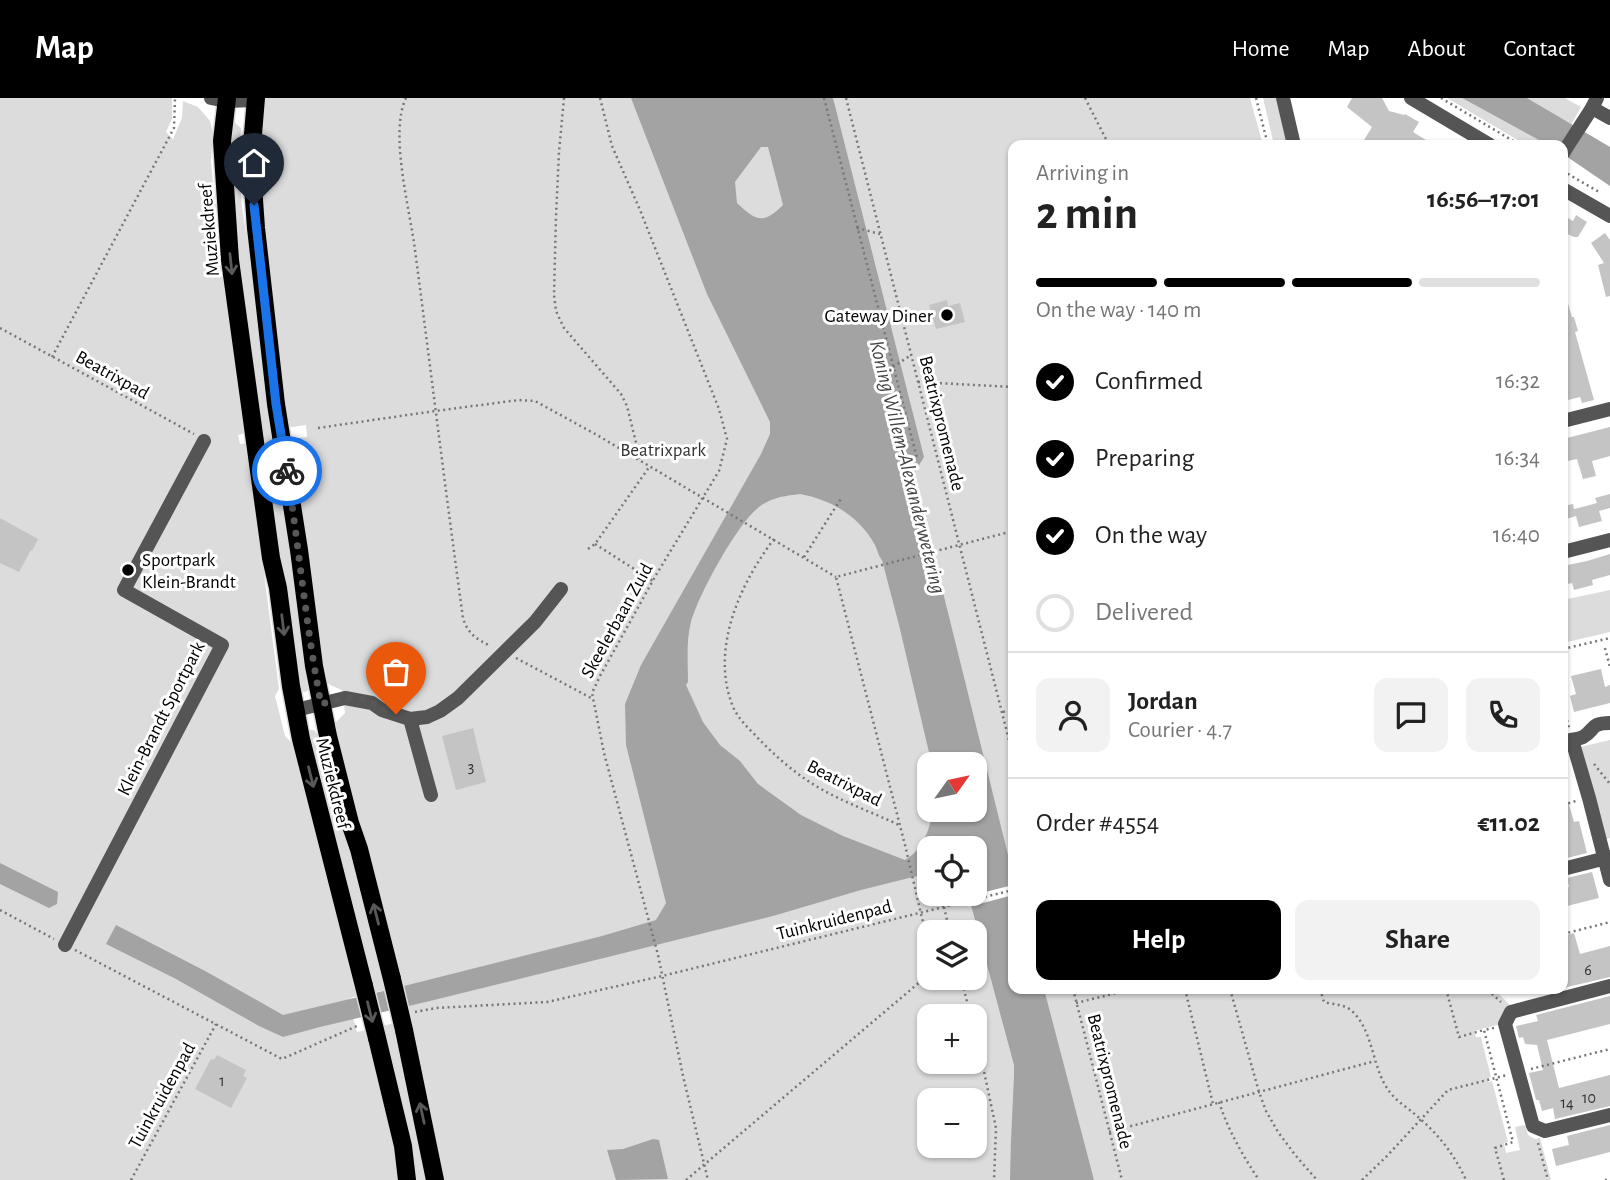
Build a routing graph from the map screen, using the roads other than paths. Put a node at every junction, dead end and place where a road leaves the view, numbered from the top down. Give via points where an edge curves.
1 (1283, 98) edge
2 (1411, 98) edge
3 (221, 99) edge
4 (254, 99) edge
5 (1594, 103) edge
6 (1610, 118) edge
7 (1293, 140) edge
8 (1482, 140) edge
9 (1568, 145) edge
10 (1568, 192) edge
11 (1610, 216) edge
12 (1610, 409) edge
13 (1568, 420) edge
14 (204, 441) road end
15 (1610, 540) edge
16 (1568, 551) edge
17 (561, 589) dead end
18 (321, 704) junction
19 (296, 710) junction
20 (410, 719) junction
21 (1610, 723) edge
22 (1568, 741) edge
23 (1568, 744) edge
24 (431, 795) dead end
25 (1607, 858) edge
26 (1568, 868) edge
27 (1610, 880) edge
28 (65, 945) road end
29 (1610, 986) edge
30 (1610, 1115) edge
31 (407, 1180) edge
32 (435, 1180) edge

1 - 7 street
2 - 8 street
3 - 4 street
3 -> 19 main road, Muziekdreef via 230,260
4 - 18 main road, Muziekdreef via 251,159 256,228 276,404
5 - 6 street
5 - 9 street
10 - 11 street
12 - 13 street
14 - 28 street, Klein-Brandt Sportpark via 124,590 222,645
15 - 16 street
17 - 20 street via 535,622 458,698 427,718
18 - 19 street
18 - 20 street via 359,699
32 -> 18 main road, Muziekdreef, bridge via 392,979
19 -> 31 main road, Muziekdreef, bridge via 403,1146
20 - 24 street
21 - 22 street
23 - 25 street
25 - 26 street
25 - 27 street
29 - 30 street via 1508,1018 1533,1126 1545,1131

